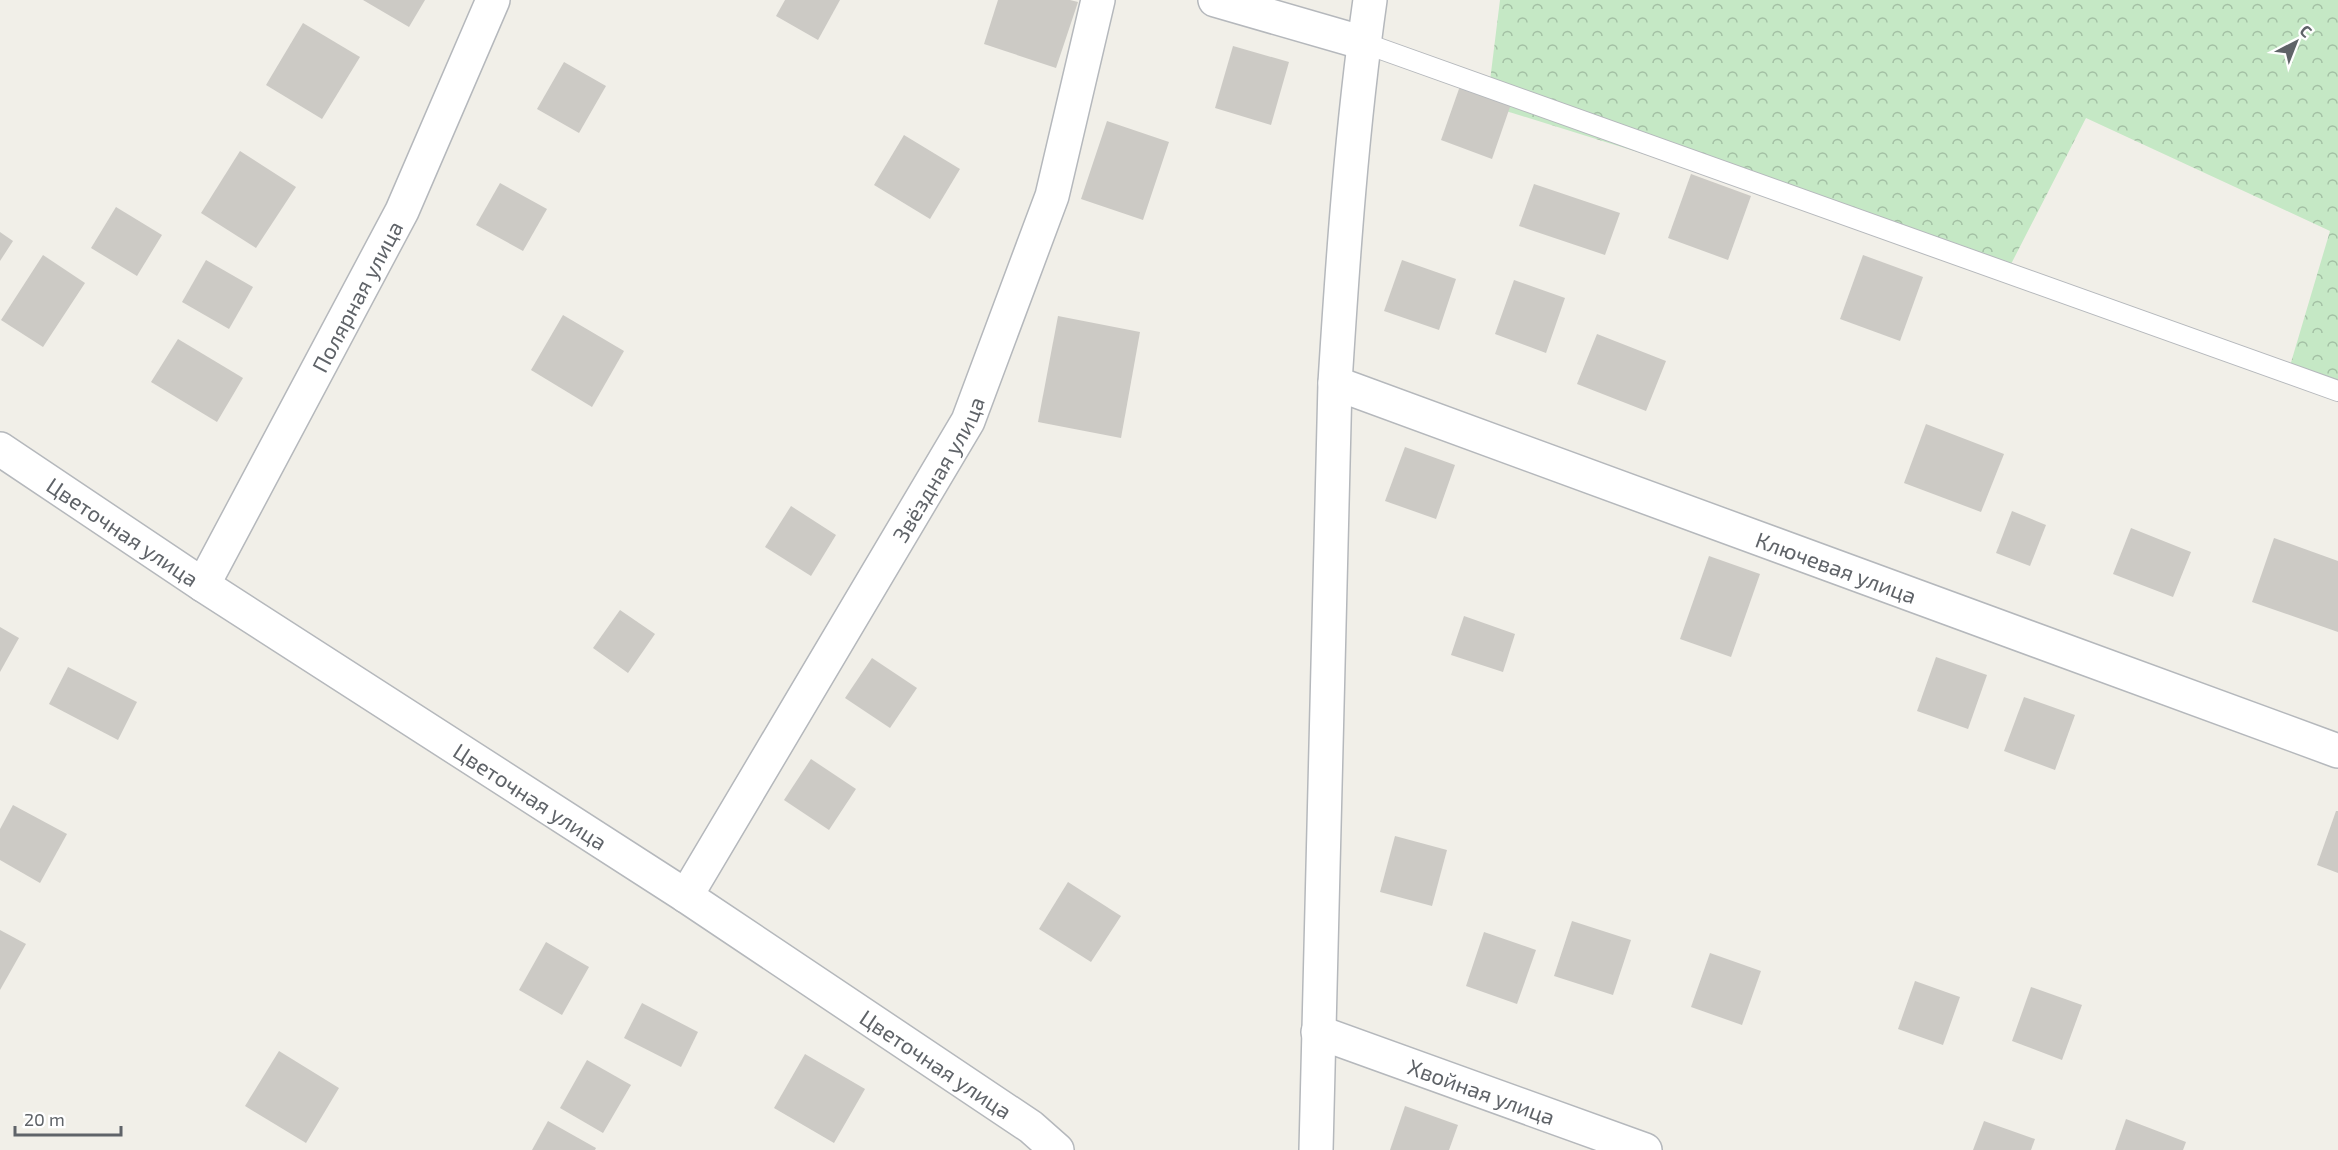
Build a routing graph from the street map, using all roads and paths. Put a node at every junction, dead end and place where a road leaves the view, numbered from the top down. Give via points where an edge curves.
1 (493, 0) edge
2 (1098, 0) edge
3 (1215, 0) edge
4 (1370, 0) edge
5 (1364, 43) junction
6 (1335, 383) junction
7 (2338, 391) edge
8 (0, 449) edge
9 (203, 585) junction
10 (2338, 751) edge
11 (686, 896) junction
12 (1318, 1032) junction
13 (1057, 1150) edge
14 (1316, 1150) edge
15 (1645, 1150) edge

1 - 9 street, Полярная улица via 402,211
2 - 11 street, Звёздная улица via 1052,196 968,421
3 - 5 street
4 - 5 street
5 - 6 street
5 - 7 lane
6 - 10 street, Ключевая улица
6 - 12 street
8 - 9 street, Цветочная улица
9 - 11 street, Цветочная улица
11 - 13 street, Цветочная улица via 1030,1127
12 - 14 street
12 - 15 street, Хвойная улица

